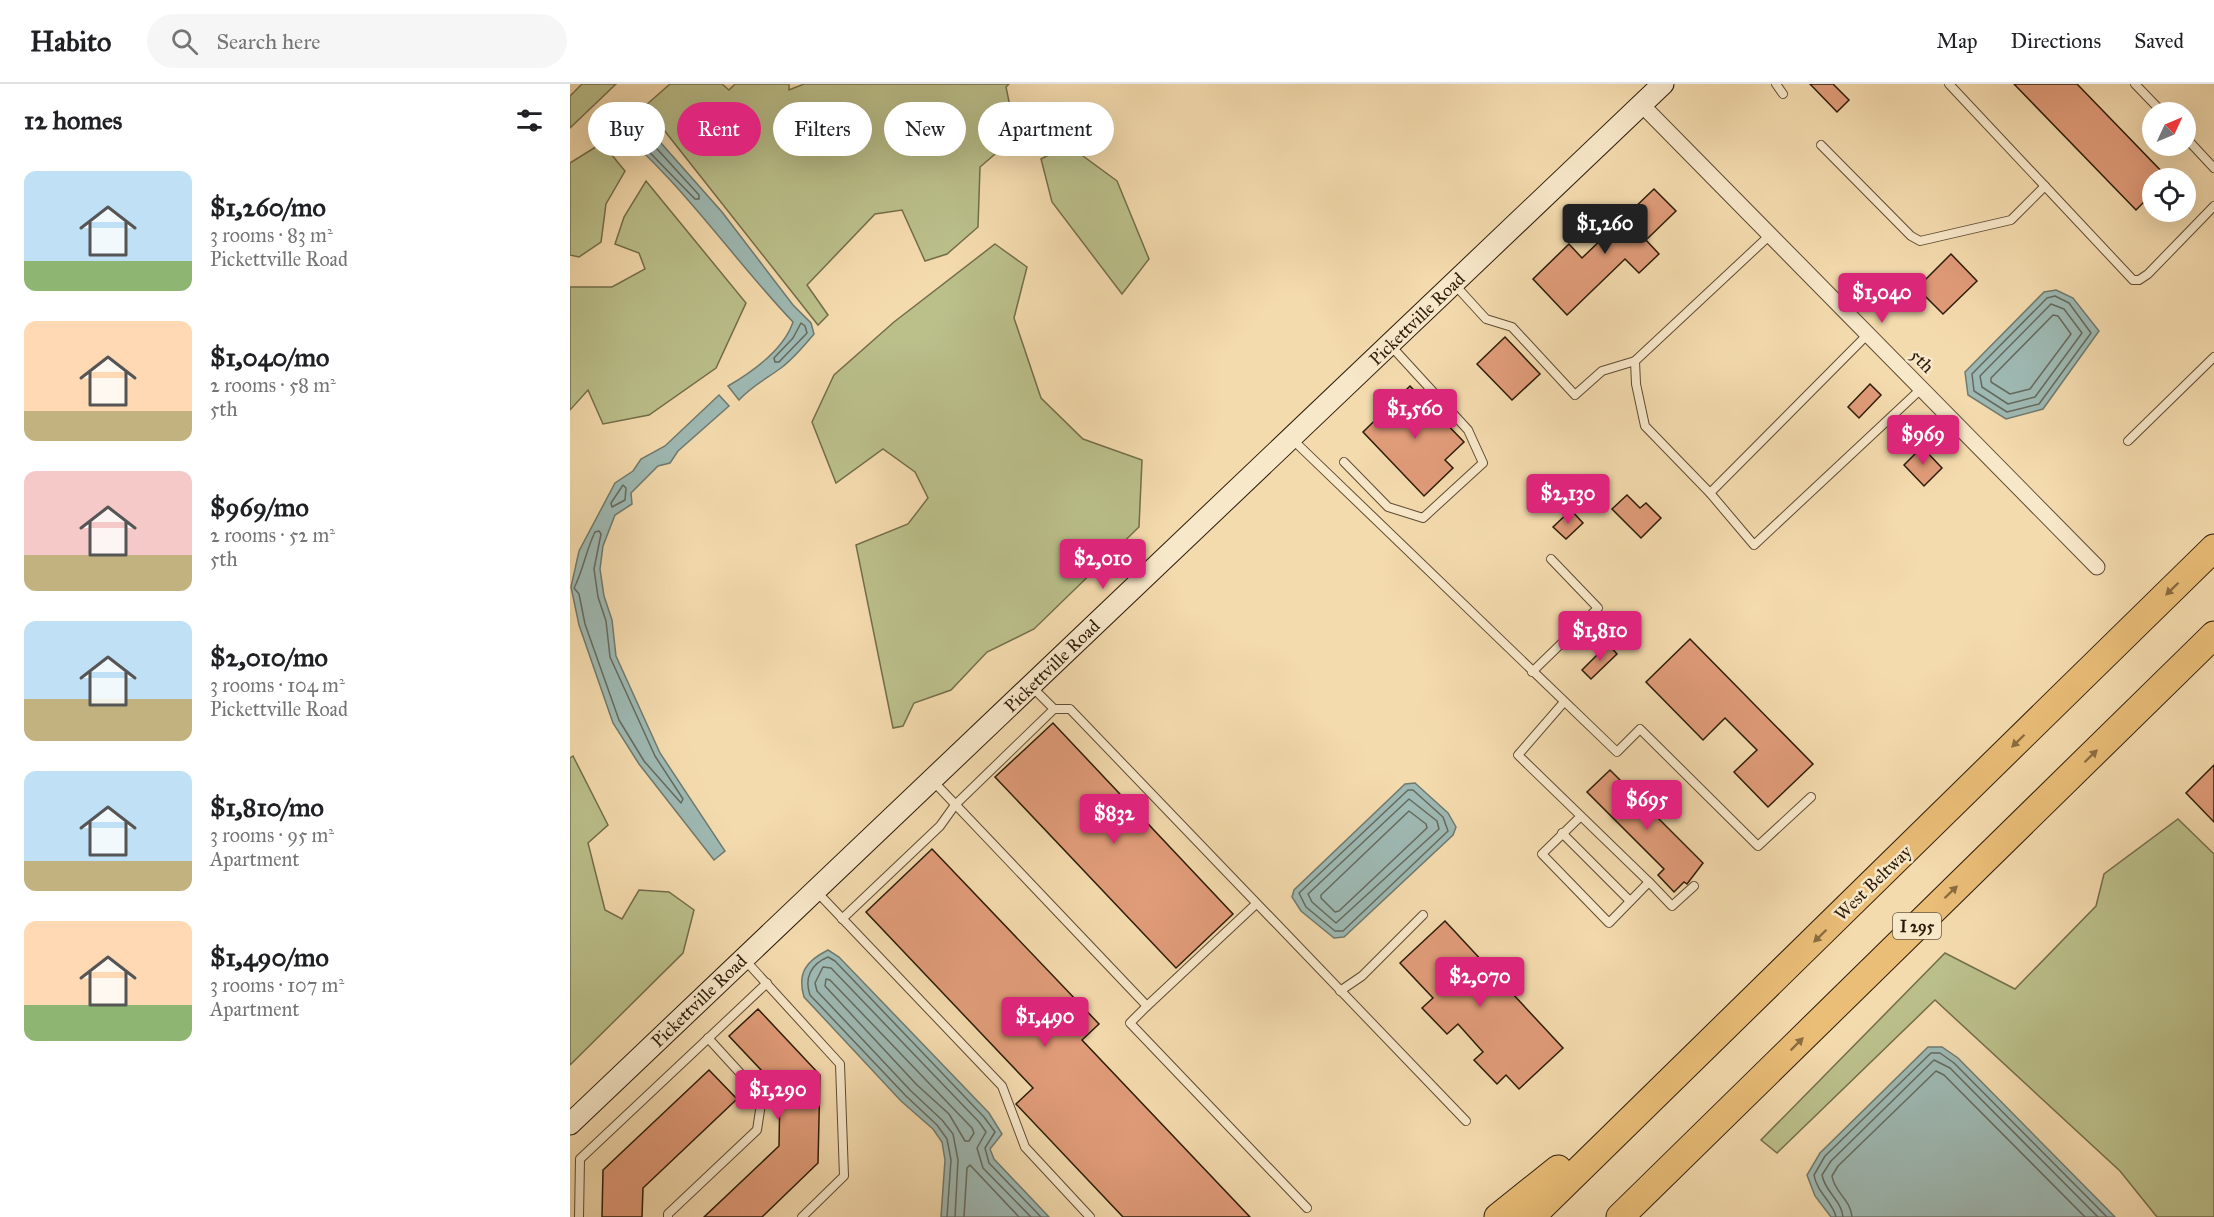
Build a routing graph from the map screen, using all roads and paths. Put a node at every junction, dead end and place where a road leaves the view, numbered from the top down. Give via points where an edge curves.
1 (1664, 84) edge
2 (1776, 84) edge
3 (1949, 84) edge
4 (2135, 84) edge
5 (1783, 94) dead end
6 (2152, 102) edge
7 (1642, 105) junction
8 (1821, 145) dead end
9 (2196, 149) edge
10 (2214, 168) edge
11 (2045, 186) junction
12 (2214, 206) edge
13 (1770, 235) junction
14 (1454, 284) junction
15 (1868, 334) junction
16 (1390, 345) junction
17 (2214, 357) edge
18 (1635, 361) junction
19 (1922, 388) junction
20 (1291, 438) junction
21 (2128, 441) dead end
22 (1344, 462) dead end
23 (1710, 494) junction
24 (2214, 548) edge
25 (1551, 559) dead end
26 (2097, 567) dead end
27 (2214, 635) edge
28 (1532, 672) junction
29 (1032, 686) junction
30 (1564, 702) junction
31 (1054, 709) junction
32 (932, 780) junction
33 (1810, 797) dead end
34 (955, 805) junction
35 (1581, 816) junction
36 (1562, 833) junction
37 (1649, 882) junction
38 (1694, 886) dead end
39 (816, 891) junction
40 (1630, 901) junction
41 (1256, 904) junction
42 (1423, 915) dead end
43 (842, 919) junction
44 (744, 959) junction
45 (767, 983) junction
46 (1340, 991) junction
47 (1147, 1006) junction
48 (708, 1038) junction
49 (1688, 1065) junction
50 (1765, 1076) junction
51 (1466, 1121) dead end
52 (570, 1124) edge
53 (1307, 1208) dead end
54 (579, 1217) edge
55 (668, 1217) edge
56 (802, 1217) edge
57 (1090, 1217) edge
58 (1498, 1217) edge
59 (1531, 1217) edge
60 (1620, 1217) edge
61 (1640, 1217) edge

1 - 7 street, Pickettville Road
2 - 5 lane
3 - 11 lane
4 - 6 lane
7 - 13 street, 5th
7 - 14 street, Pickettville Road
8 - 11 lane via 1920,241 2011,220
9 - 10 lane
11 - 12 lane via 2133,280 2148,274
13 - 15 street, 5th
13 - 18 lane
14 - 16 street, Pickettville Road
14 - 18 lane via 1486,319 1512,327 1575,395 1602,371
15 - 19 street, 5th
15 - 23 lane
16 - 20 street, Pickettville Road
16 - 22 lane via 1468,430 1483,463 1423,518 1388,507
17 - 21 lane
18 - 23 lane via 1645,426
19 - 23 lane via 1754,545
19 - 26 street, 5th
20 - 28 lane
20 - 29 street, Pickettville Road
24 -> 49 highway, West Beltway
25 - 28 lane via 1598,608
50 -> 27 highway, I 295
28 - 30 lane
29 - 31 lane
29 - 32 street, Pickettville Road
30 - 33 lane via 1617,752 1640,729 1758,846
30 - 35 lane via 1518,755
31 - 34 lane
31 - 41 lane via 1070,709
32 - 34 lane
32 - 39 street, Pickettville Road
34 - 43 lane via 940,826
34 - 47 lane
35 - 36 lane
35 - 37 lane
36 - 40 lane
36 - 40 lane via 1542,854 1609,922
37 - 38 lane via 1672,906
37 - 40 lane
39 - 43 lane
39 - 44 street, Pickettville Road
41 - 46 lane
41 - 47 lane
42 - 46 lane via 1362,976
43 - 57 lane via 1002,1086 1025,1147
44 - 45 lane
44 - 52 street, Pickettville Road
45 - 48 lane
45 - 56 lane via 840,1064 844,1176
46 - 51 lane
47 - 53 lane via 1130,1023
48 - 54 lane via 580,1159
48 - 55 lane via 762,1097 757,1130
49 - 58 highway
49 - 59 highway, West Beltway
50 - 60 highway, I 295
50 - 61 highway via 1724,1131

